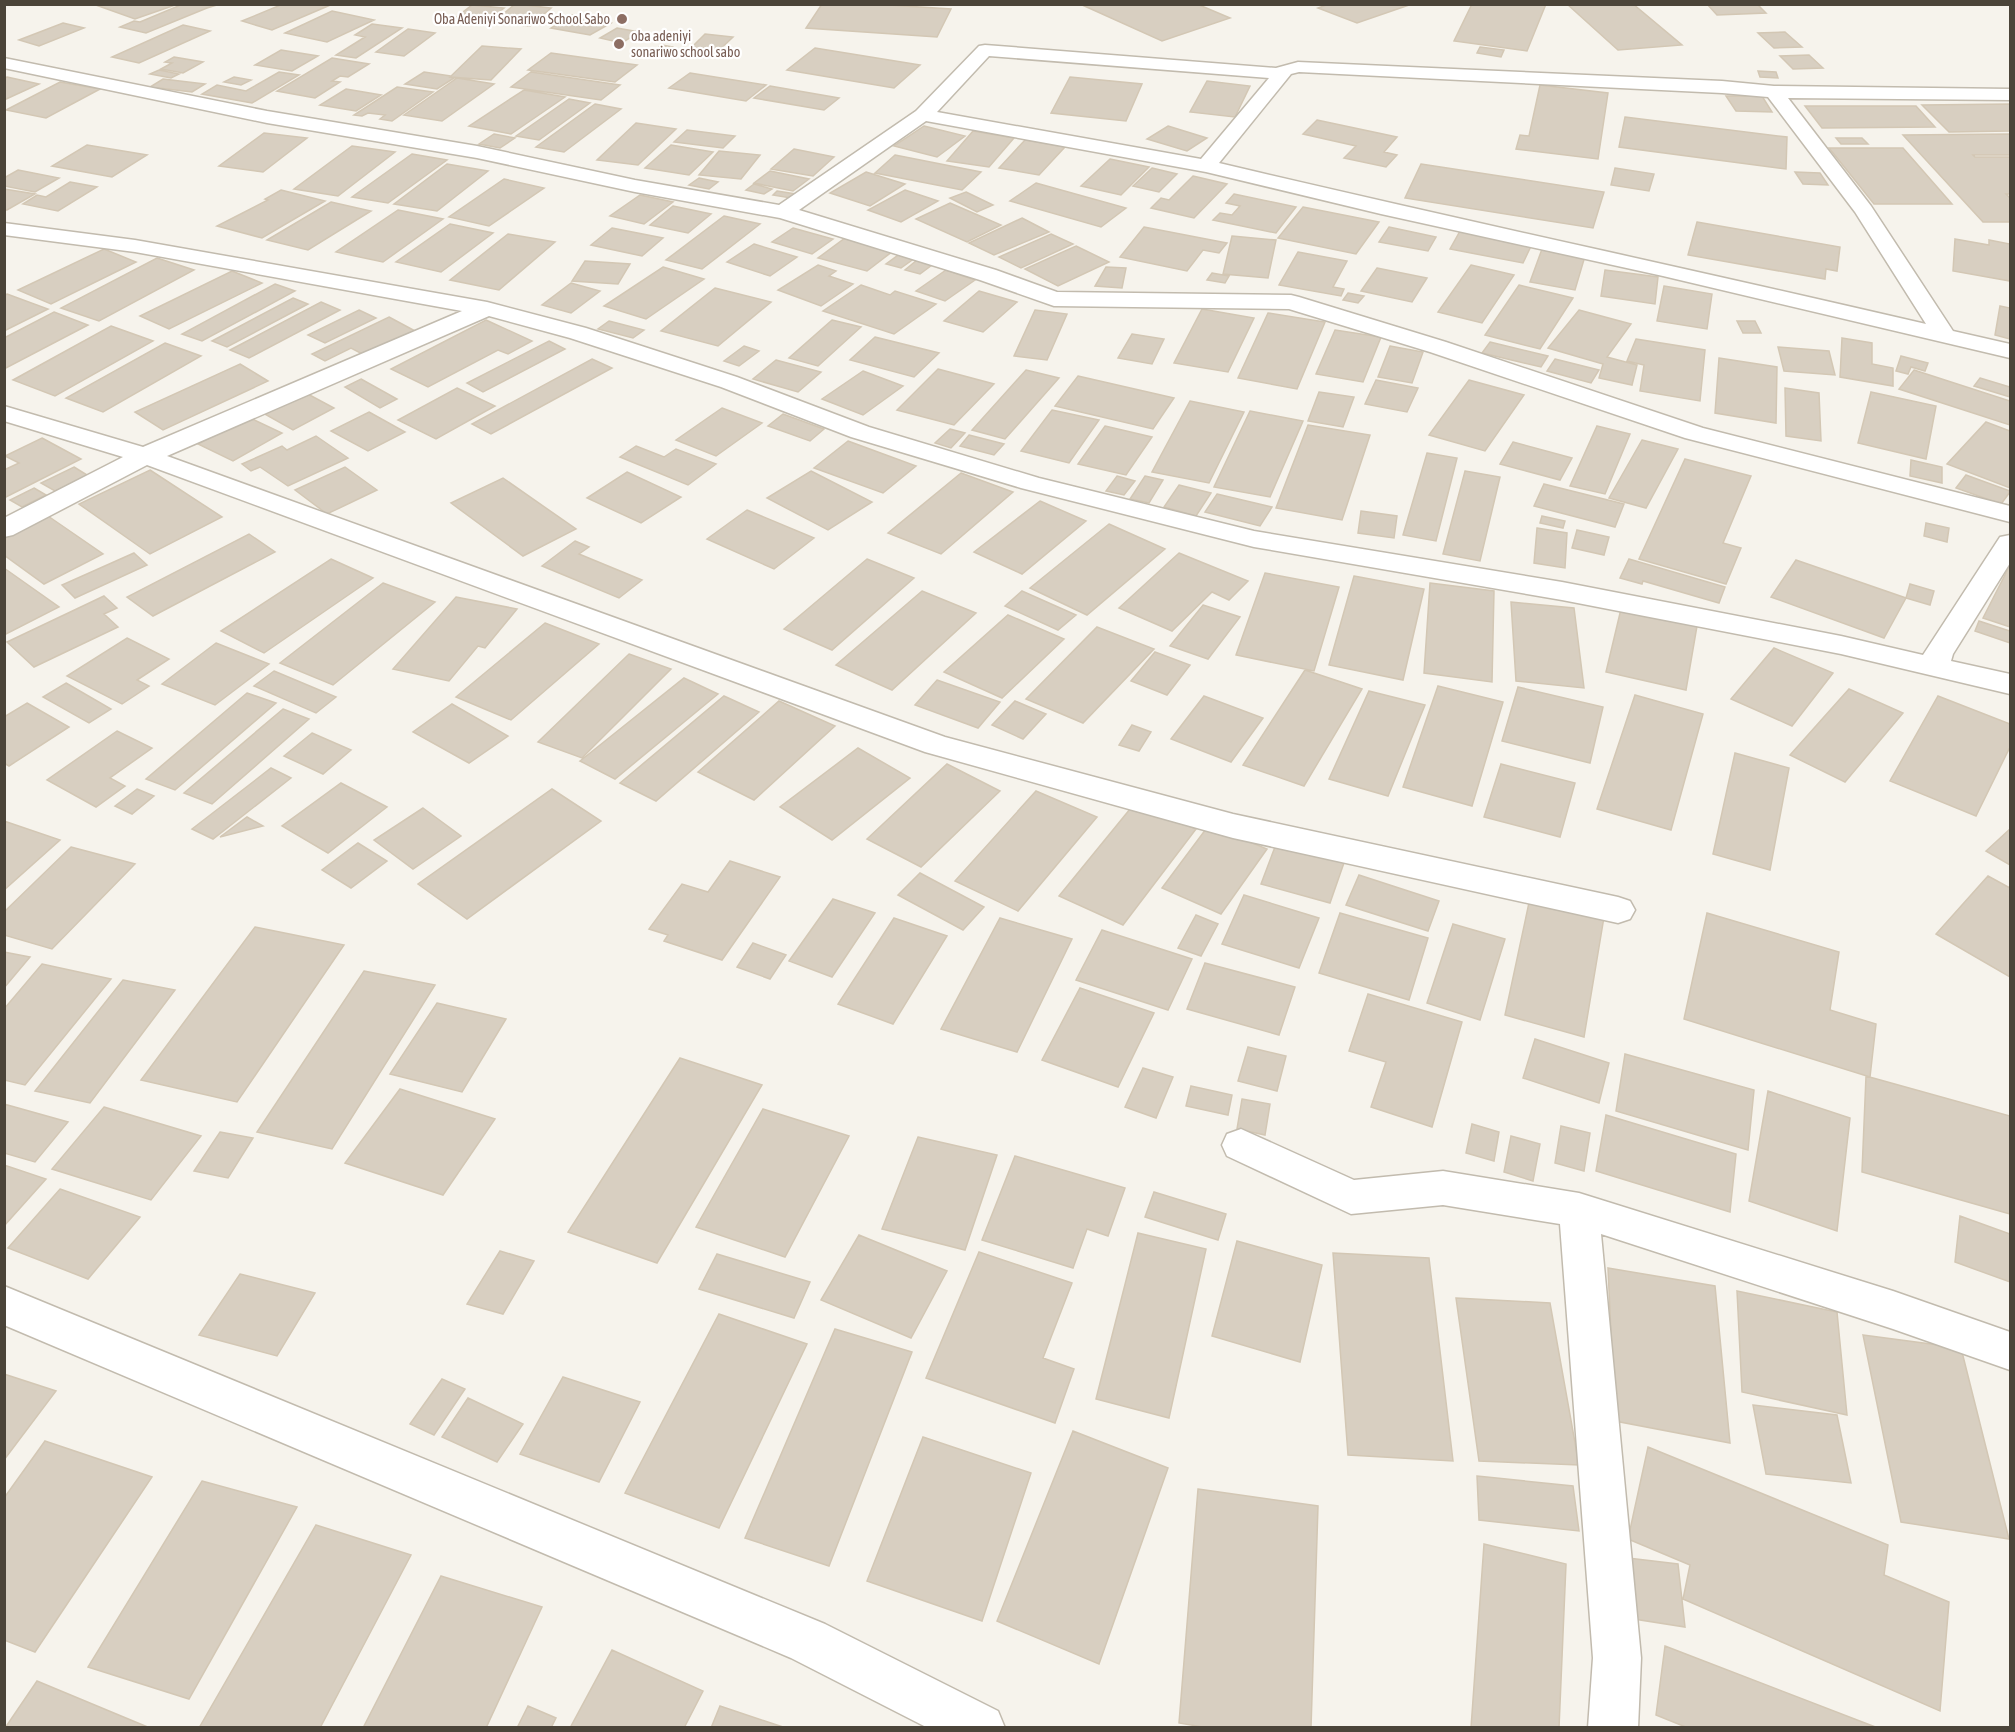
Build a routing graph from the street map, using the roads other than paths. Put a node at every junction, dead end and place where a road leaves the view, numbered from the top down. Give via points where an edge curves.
1 (4, 63) edge
2 (1286, 69) junction
3 (1774, 92) junction
4 (2010, 94) edge
5 (924, 115) junction
6 (1206, 166) junction
7 (783, 212) junction
8 (4, 229) edge
9 (487, 309) junction
10 (1945, 336) junction
11 (2010, 351) edge
12 (4, 412) edge
13 (145, 456) junction
14 (2010, 514) edge
15 (4, 529) edge
16 (2010, 543) edge
17 (1935, 667) junction
18 (2010, 684) edge
19 (1617, 910) dead end
20 (1241, 1145) dead end
21 (1579, 1210) junction
22 (4, 1305) edge
23 (2010, 1351) edge
24 (981, 1728) edge
25 (1613, 1728) edge

1 - 7 street via 267,117 477,152 634,186
2 - 3 street
2 - 5 street via 1276,73 985,50
2 - 6 street
3 - 4 street
3 - 10 street via 1864,210
5 - 6 street
5 - 7 street
6 - 10 street
7 - 14 street via 1054,299 1291,302 1694,433
8 - 9 street via 135,246
9 - 13 street
9 - 17 street via 578,333 729,382 871,436 1030,483 1254,539 1562,591
10 - 11 street
12 - 13 street
13 - 15 street
13 - 19 street via 936,746 1233,826
16 - 17 street via 1938,654
17 - 18 street
20 - 21 street via 1350,1197 1443,1188
21 - 23 street
21 - 25 street via 1617,1658
22 - 24 street via 808,1641

